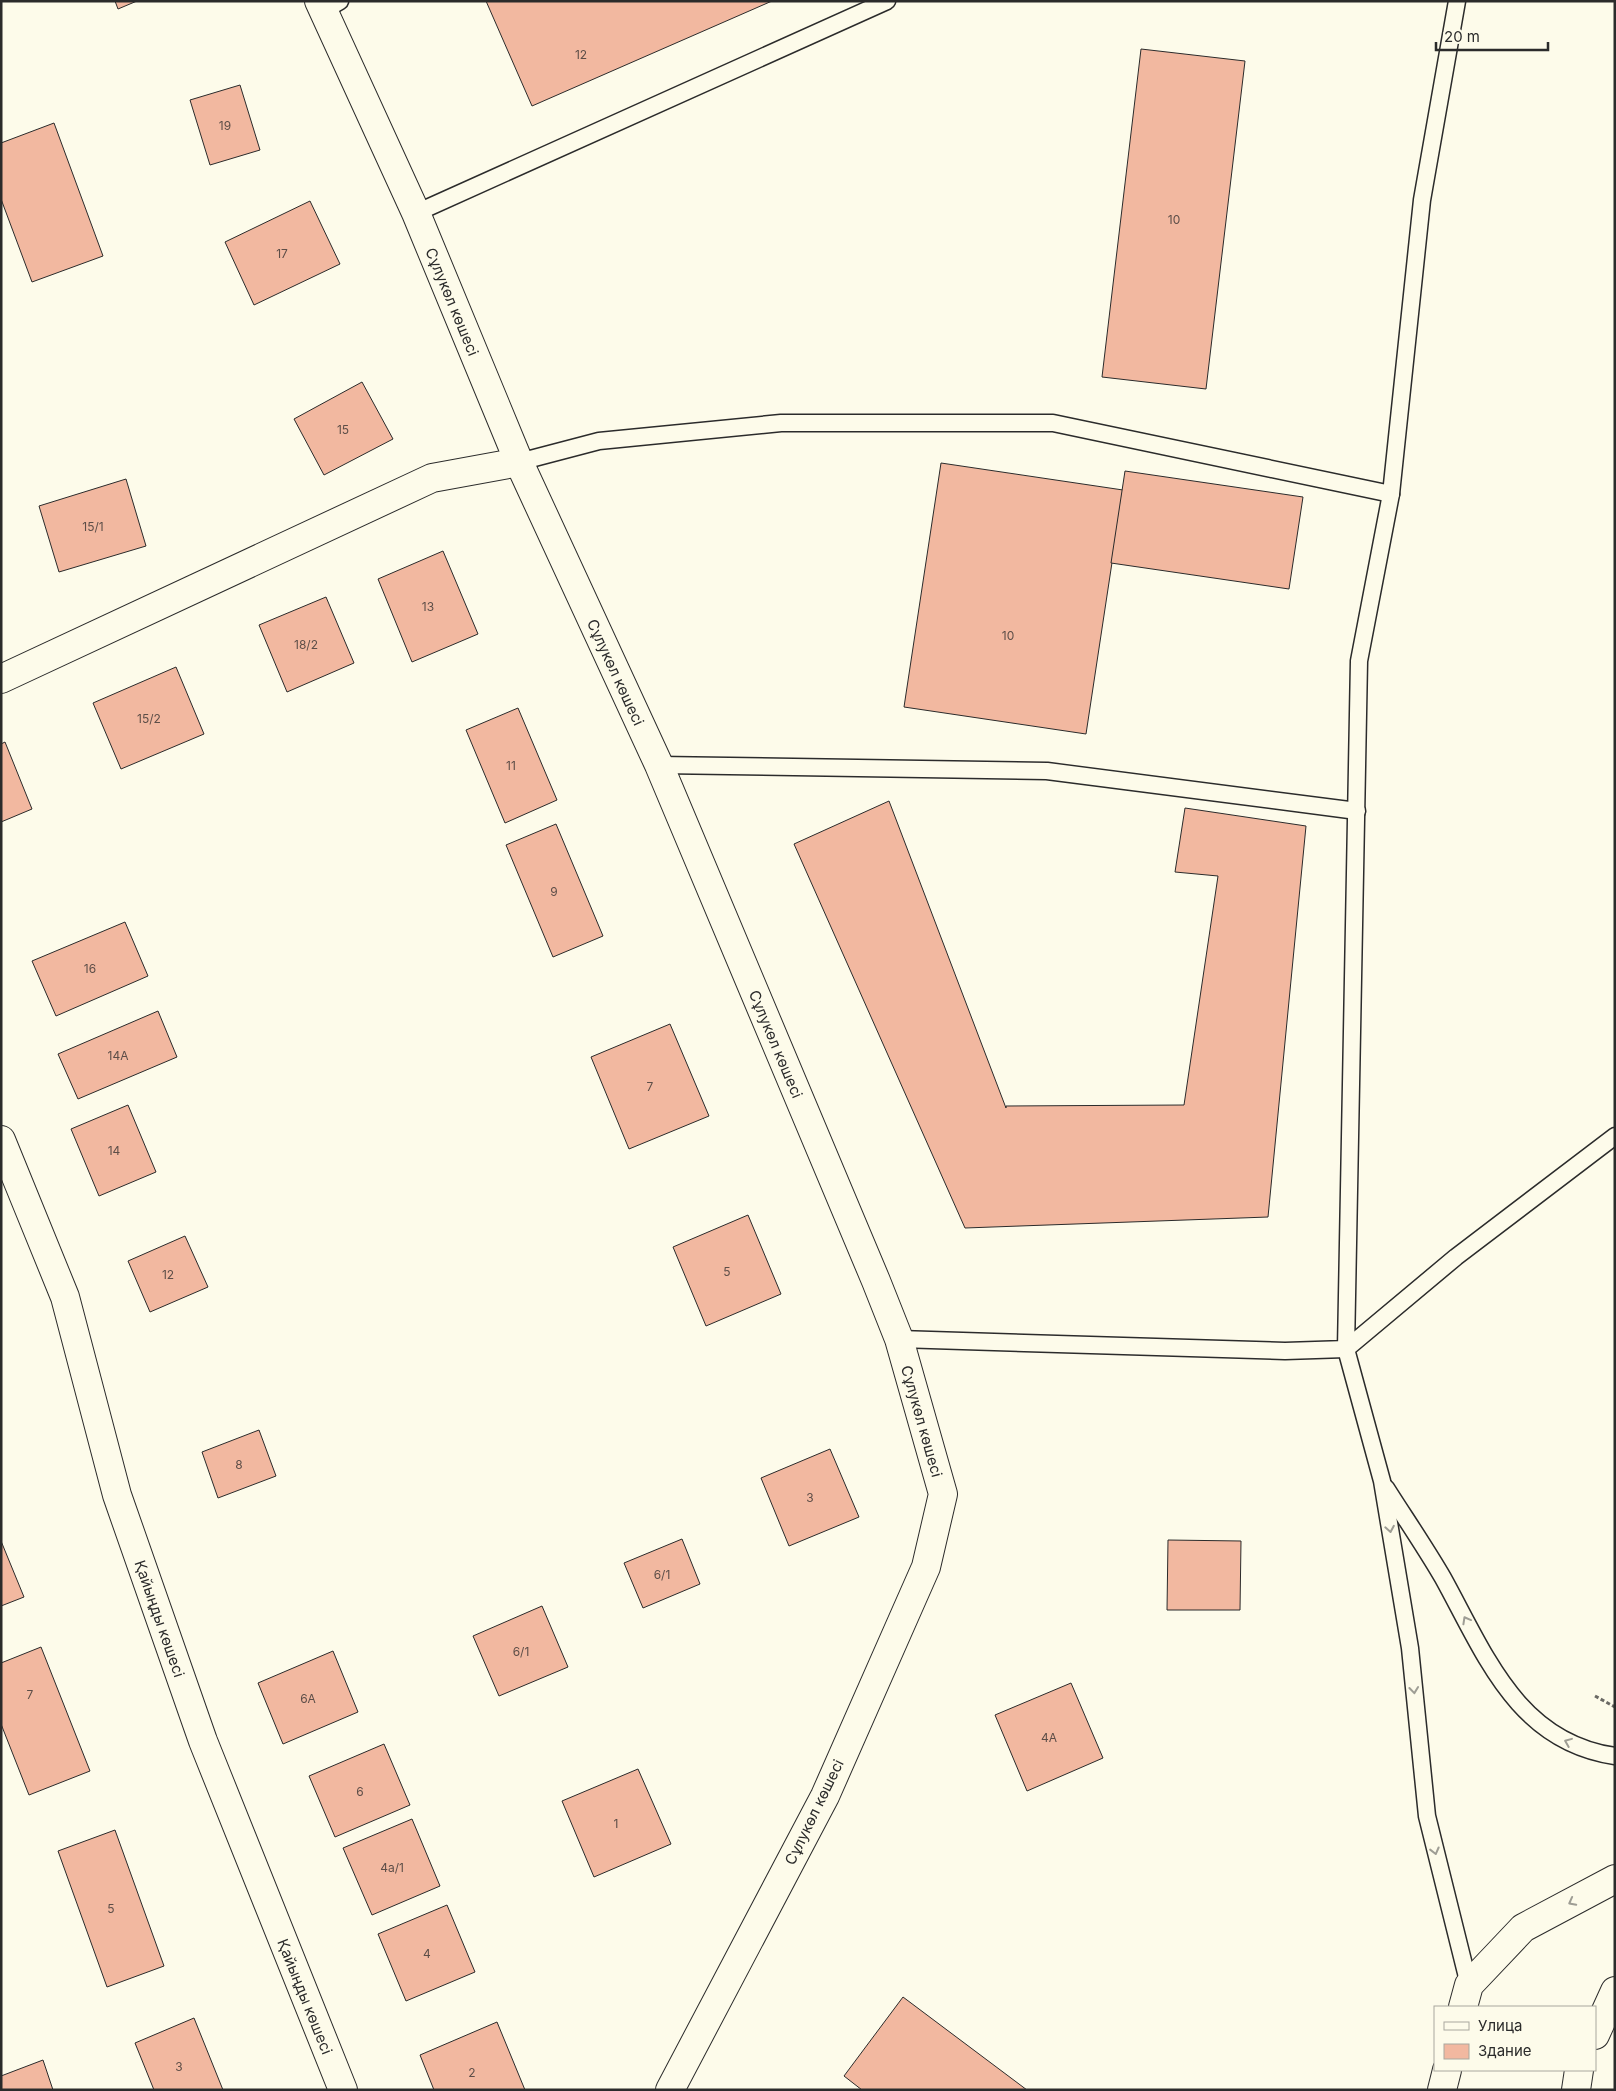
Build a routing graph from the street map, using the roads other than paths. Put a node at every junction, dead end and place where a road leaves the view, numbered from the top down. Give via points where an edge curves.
1 (887, 1) edge
2 (1457, 1) edge
3 (327, 4) edge
4 (416, 213) junction
5 (519, 462) junction
6 (1392, 494) junction
7 (1, 679) edge
8 (659, 765) junction
9 (1357, 811) junction
10 (1615, 1136) edge
11 (1, 1140) edge
12 (899, 1339) junction
13 (1346, 1349) junction
14 (1382, 1481) junction
15 (1615, 1756) edge
16 (1615, 1879) edge
17 (1615, 1990) edge
18 (1466, 1996) edge
19 (1596, 2033) edge
20 (1447, 2071) edge
21 (1579, 2071) edge
22 (343, 2090) edge
23 (670, 2090) edge
24 (1442, 2090) edge
25 (1576, 2090) edge

1 - 4 lane
2 - 6 lane via 1422,200
3 - 4 street, Сұлукөл көшесі
4 - 5 street, Сұлукөл көшесі
5 - 6 lane via 599,442 781,423 1053,424
5 - 7 street via 432,478
5 - 8 street, Сұлукөл көшесі
6 - 9 lane via 1359,661
8 - 9 lane via 1048,771
8 - 12 street, Сұлукөл көшесі
9 - 13 lane
10 - 13 lane via 1456,1257
11 - 22 street, Қайыңды көшесі via 65,1297 117,1495 204,1741
12 - 13 lane via 1285,1351
12 - 23 street, Сұлукөл көшесі via 943,1494 926,1567 825,1796
13 - 14 lane
15 -> 14 lane via 1564,1741 1539,1725 1500,1682 1441,1575
14 -> 18 lane via 1410,1648 1427,1816
16 -> 18 street via 1523,1928
17 - 19 street
20 - 24 street
21 - 25 street

